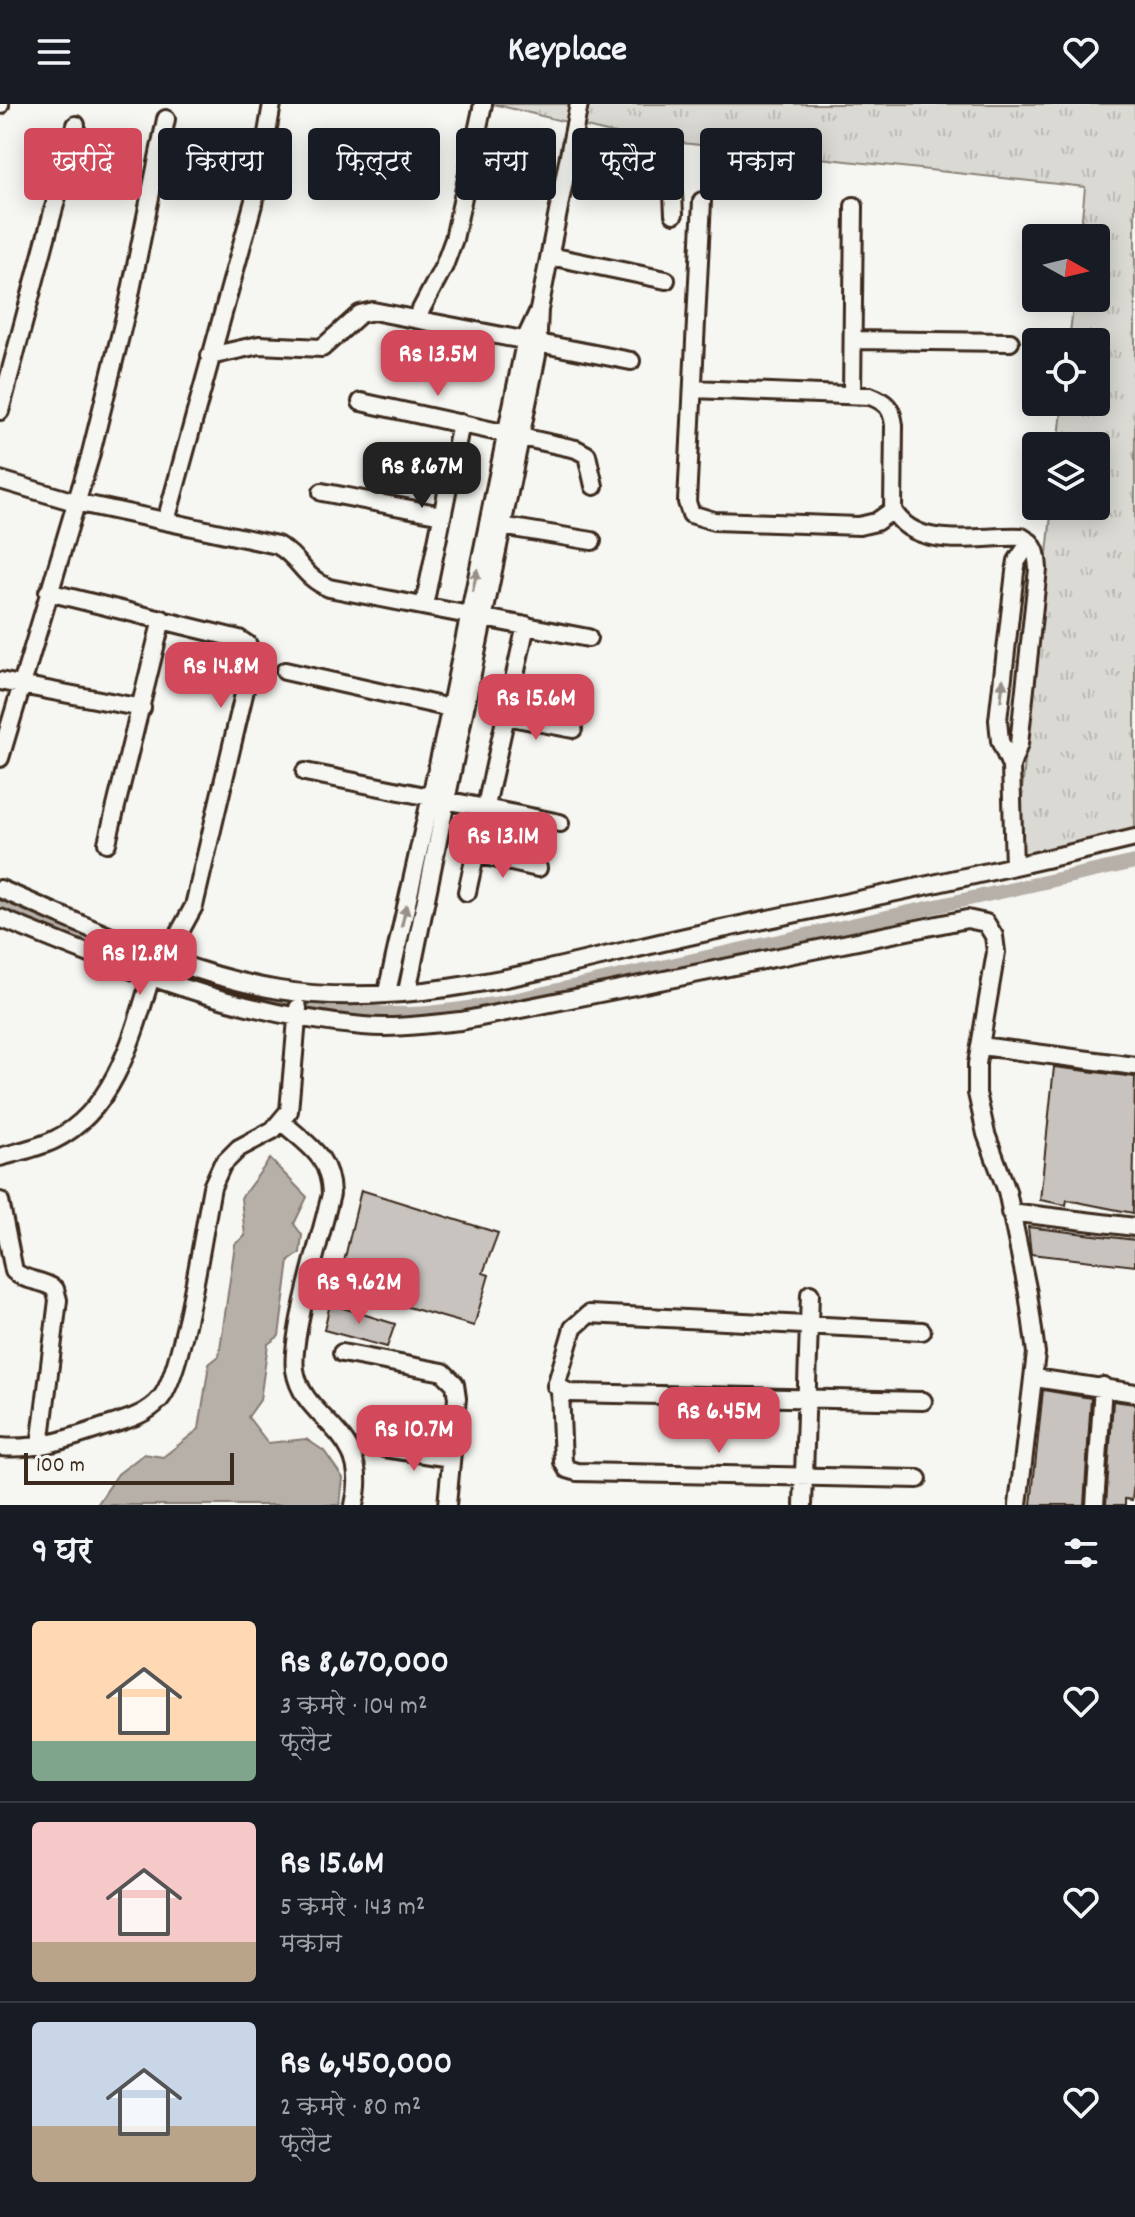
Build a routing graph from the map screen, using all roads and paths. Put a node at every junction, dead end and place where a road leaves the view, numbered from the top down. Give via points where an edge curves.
1 (272, 104) edge
2 (483, 104) edge
3 (579, 104) edge
4 (166, 119) dead end
5 (76, 125) dead end
6 (567, 166) junction
7 (702, 201) dead end
8 (854, 206) dead end
9 (674, 214) dead end
10 (550, 256) junction
11 (666, 280) dead end
12 (416, 319) junction
13 (532, 340) junction
14 (853, 340) junction
15 (1010, 342) dead end
16 (210, 356) junction
17 (631, 361) dead end
18 (4, 381) edge
19 (693, 389) junction
20 (852, 395) junction
21 (361, 402) dead end
22 (0, 411) edge
23 (461, 423) junction
24 (513, 436) junction
25 (0, 480) edge
26 (594, 486) dead end
27 (322, 492) dead end
28 (75, 502) junction
29 (893, 510) junction
30 (442, 515) junction
31 (166, 521) junction
32 (495, 525) junction
33 (592, 541) dead end
34 (48, 592) junction
35 (424, 606) junction
36 (477, 616) junction
37 (162, 619) junction
38 (526, 625) junction
39 (588, 638) dead end
40 (285, 671) dead end
41 (0, 681) edge
42 (22, 686) junction
43 (142, 708) junction
44 (457, 710) junction
45 (506, 716) junction
46 (573, 729) dead end
47 (0, 758) edge
48 (305, 772) dead end
49 (438, 800) junction
50 (485, 809) junction
51 (560, 823) dead end
52 (1135, 838) edge
53 (107, 843) dead end
54 (476, 854) junction
55 (1014, 866) junction
56 (538, 868) dead end
57 (0, 889) edge
58 (467, 892) dead end
59 (0, 918) edge
60 (156, 964) junction
61 (387, 992) junction
62 (407, 992) junction
63 (299, 1004) junction
64 (981, 1046) junction
65 (1135, 1066) edge
66 (282, 1122) junction
67 (0, 1157) edge
68 (0, 1201) edge
69 (1010, 1212) junction
70 (1135, 1227) edge
71 (810, 1294) dead end
72 (809, 1327) junction
73 (922, 1331) dead end
74 (342, 1353) dead end
75 (1035, 1378) junction
76 (1103, 1386) junction
77 (560, 1391) junction
78 (1135, 1393) edge
79 (808, 1399) junction
80 (923, 1401) dead end
81 (40, 1446) junction
82 (0, 1447) edge
83 (384, 1448) dead end
84 (451, 1458) junction
85 (804, 1476) junction
86 (918, 1479) dead end
87 (354, 1505) edge
88 (447, 1505) edge
89 (803, 1505) edge
90 (1018, 1505) edge
91 (1095, 1505) edge

1 - 16 street via 258,186
2 - 12 street via 454,239
3 - 6 street
4 - 28 street via 129,300
5 - 18 street
6 - 9 street via 664,185 673,195
6 - 10 street
7 - 19 street
8 - 14 street
10 - 11 street
10 - 13 street
12 - 13 street
12 - 16 street via 373,311 360,314 322,348 259,345
13 - 17 street
13 - 24 street
14 - 15 street
14 - 20 street
16 - 31 street
18 - 22 street
19 - 20 street
19 - 29 street via 687,502 691,514 714,521 859,526
20 - 29 street via 884,401 892,412
21 - 23 street
23 - 24 street
23 - 30 street
24 - 26 street via 587,455
24 - 32 street
25 - 28 street
27 - 30 street
28 - 31 street
28 - 34 street
29 - 55 street via 911,532 929,537 1022,537 1037,551 1019,744 1011,766
30 - 35 street
31 - 35 street via 277,545 307,577 329,588
32 - 33 street
32 - 36 street
34 - 37 street
34 - 42 street
35 - 36 street
36 - 38 street
36 - 44 street
37 - 43 street
37 - 60 street via 239,639 253,656 194,906
38 - 39 street
38 - 45 street
40 - 44 street
41 - 42 street
42 - 43 street
42 - 47 street
43 - 53 street
44 - 49 street
45 - 46 street
45 - 50 street
48 - 49 street
49 - 50 street
61 -> 49 street
49 - 62 street
50 - 51 street
50 - 54 street
52 - 55 street
54 - 56 street
54 - 58 street
55 - 62 street via 569,963
57 - 60 street
59 - 60 street
60 - 63 street
60 - 63 street via 232,979
60 - 67 street via 117,1075 104,1096 58,1139
61 - 62 street
61 - 63 street via 326,995
63 - 64 street via 364,1026 461,1021 967,919 991,928 996,952
63 - 66 street via 289,1111
64 - 65 street
64 - 69 street via 977,1093
66 - 81 street via 239,1148 222,1165 212,1187 178,1358 161,1398 146,1412
66 - 87 street via 331,1172 331,1194 294,1354 295,1373 354,1458
68 - 81 street via 14,1271 47,1283 58,1300
69 - 70 street
69 - 75 street via 1028,1293
71 - 72 street
72 - 73 street
72 - 77 street via 589,1314 573,1328 556,1377
72 - 79 street
74 - 84 street via 443,1372 451,1378 457,1398
75 - 76 street
75 - 90 street
76 - 78 street
76 - 91 street
77 - 79 street
77 - 85 street via 567,1469
79 - 80 street
79 - 85 street
81 - 82 street
83 - 84 street
84 - 88 street
85 - 86 street
85 - 89 street

